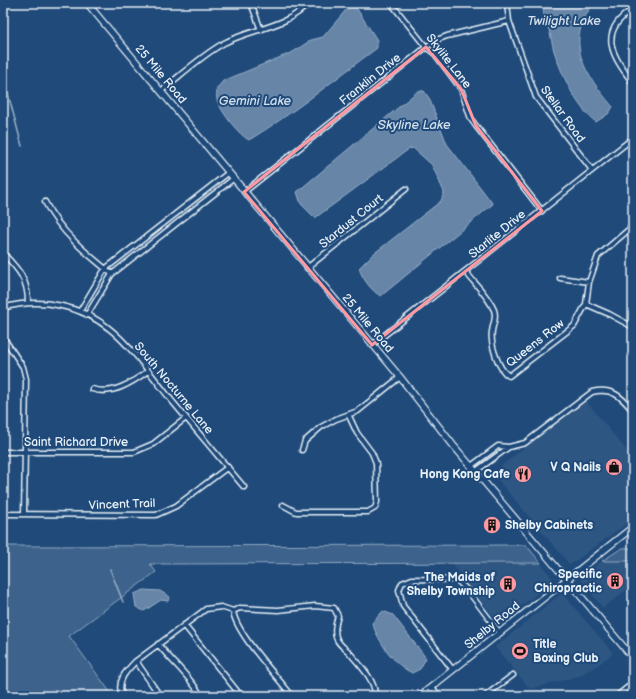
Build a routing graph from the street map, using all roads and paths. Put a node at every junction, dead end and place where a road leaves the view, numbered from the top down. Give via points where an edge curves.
1 (87, 3) edge
2 (251, 3) edge
3 (309, 3) edge
4 (391, 3) edge
5 (507, 3) edge
6 (633, 9) edge
7 (508, 21) junction
8 (261, 30) junction
9 (426, 47) junction
10 (633, 83) edge
11 (161, 91) junction
12 (633, 138) edge
13 (592, 170) junction
14 (228, 173) junction
15 (233, 179) junction
16 (215, 183) junction
17 (219, 189) junction
18 (406, 189) dead end
19 (244, 192) junction
20 (45, 202) dead end
21 (542, 211) junction
22 (166, 222) junction
23 (633, 226) edge
24 (170, 227) junction
25 (3, 253) edge
26 (307, 268) junction
27 (105, 269) junction
28 (466, 272) junction
29 (112, 274) junction
30 (560, 278) dead end
31 (589, 282) junction
32 (28, 302) junction
33 (586, 304) junction
34 (3, 308) edge
35 (80, 311) junction
36 (87, 315) junction
37 (633, 327) edge
38 (3, 337) edge
39 (372, 345) junction
40 (148, 371) junction
41 (400, 377) junction
42 (92, 389) dead end
43 (633, 411) edge
44 (349, 416) junction
45 (186, 418) junction
46 (510, 447) junction
47 (302, 450) dead end
48 (3, 452) edge
49 (25, 452) junction
50 (471, 466) junction
51 (228, 467) junction
52 (476, 471) junction
53 (244, 487) dead end
54 (283, 505) dead end
55 (3, 514) edge
56 (24, 514) junction
57 (633, 527) edge
58 (567, 578) junction
59 (233, 611) junction
60 (184, 625) junction
61 (500, 633) junction
62 (158, 644) junction
63 (633, 658) edge
64 (136, 661) junction
65 (453, 670) junction
66 (512, 675) dead end
67 (633, 683) edge
68 (432, 687) junction
69 (122, 696) edge
70 (160, 696) edge
71 (201, 696) edge
72 (241, 696) edge
73 (292, 696) edge
74 (375, 696) edge
75 (420, 696) edge
76 (439, 696) edge
77 (484, 696) edge
78 (617, 696) edge

1 - 11 street, 25 Mile Road
2 - 8 street
3 - 8 street via 289,20
4 - 9 street, Skylite Lane
5 - 7 street
6 - 10 street via 615,24 611,44 617,62
7 - 9 street, Franklin Drive via 447,36
7 - 13 street, Stellar Road via 536,97
8 - 11 street via 237,37 213,50
9 - 19 street, Franklin Drive
9 - 21 street, Skylite Lane via 435,54 461,89 471,119
11 - 14 street, 25 Mile Road
12 - 13 street, Starlite Drive
13 - 21 street, Starlite Drive
14 - 15 street, 25 Mile Road
14 - 16 street
15 - 17 street
15 - 19 street, 25 Mile Road
16 - 17 street
16 - 22 street
17 - 24 street
18 - 26 street, Stardust Court
19 - 26 street, 25 Mile Road
20 - 27 street via 70,236
21 - 28 street, Starlite Drive
22 - 24 street
22 - 27 street
23 - 31 street, Queens Row via 598,256
24 - 29 street
25 - 32 street via 24,279 28,290
26 - 39 street, 25 Mile Road
27 - 29 street
27 - 35 street
28 - 33 street, Queens Row via 494,310 493,347 503,371 509,376 567,332
28 - 39 street, Starlite Drive
29 - 36 street
30 - 31 street
31 - 33 street, Queens Row
32 - 34 street, South Nocturne Lane
32 - 35 street, South Nocturne Lane
33 - 37 street
35 - 36 street, South Nocturne Lane
36 - 40 street, South Nocturne Lane via 112,331
38 - 49 street via 25,372
39 - 41 street, 25 Mile Road
40 - 42 street via 119,388 104,391
40 - 45 street, South Nocturne Lane
41 - 44 street via 366,406
41 - 50 street, 25 Mile Road
43 - 46 street via 623,398 614,392 592,392 526,443
44 - 47 street via 336,419 307,438
44 - 54 street via 357,433 375,457 375,508 368,512 296,512
45 - 49 street, Saint Richard Drive via 153,444 134,452
45 - 51 street, South Nocturne Lane
46 - 50 street via 498,446
46 - 52 street
48 - 49 street, Saint Richard Drive
49 - 56 street
50 - 52 street, 25 Mile Road
51 - 53 street, South Nocturne Lane
51 - 56 street, Vincent Trail via 176,506 156,515
52 - 58 street, 25 Mile Road
55 - 56 street, Vincent Trail
57 - 58 street, Shelby Road
58 - 61 street, Shelby Road
58 - 63 street, 25 Mile Road
59 - 60 street via 211,607
59 - 73 street via 245,638
59 - 74 street via 240,608 334,608 337,611 336,636 339,643 368,677
60 - 62 street
60 - 72 street
61 - 65 street, Shelby Road
61 - 65 street via 457,580 412,579 402,583 399,590 403,606
62 - 64 street
62 - 71 street via 188,677
64 - 69 street via 122,677
64 - 70 street
65 - 68 street, Shelby Road
66 - 77 street
67 - 78 street
68 - 75 street, Shelby Road
68 - 76 street

